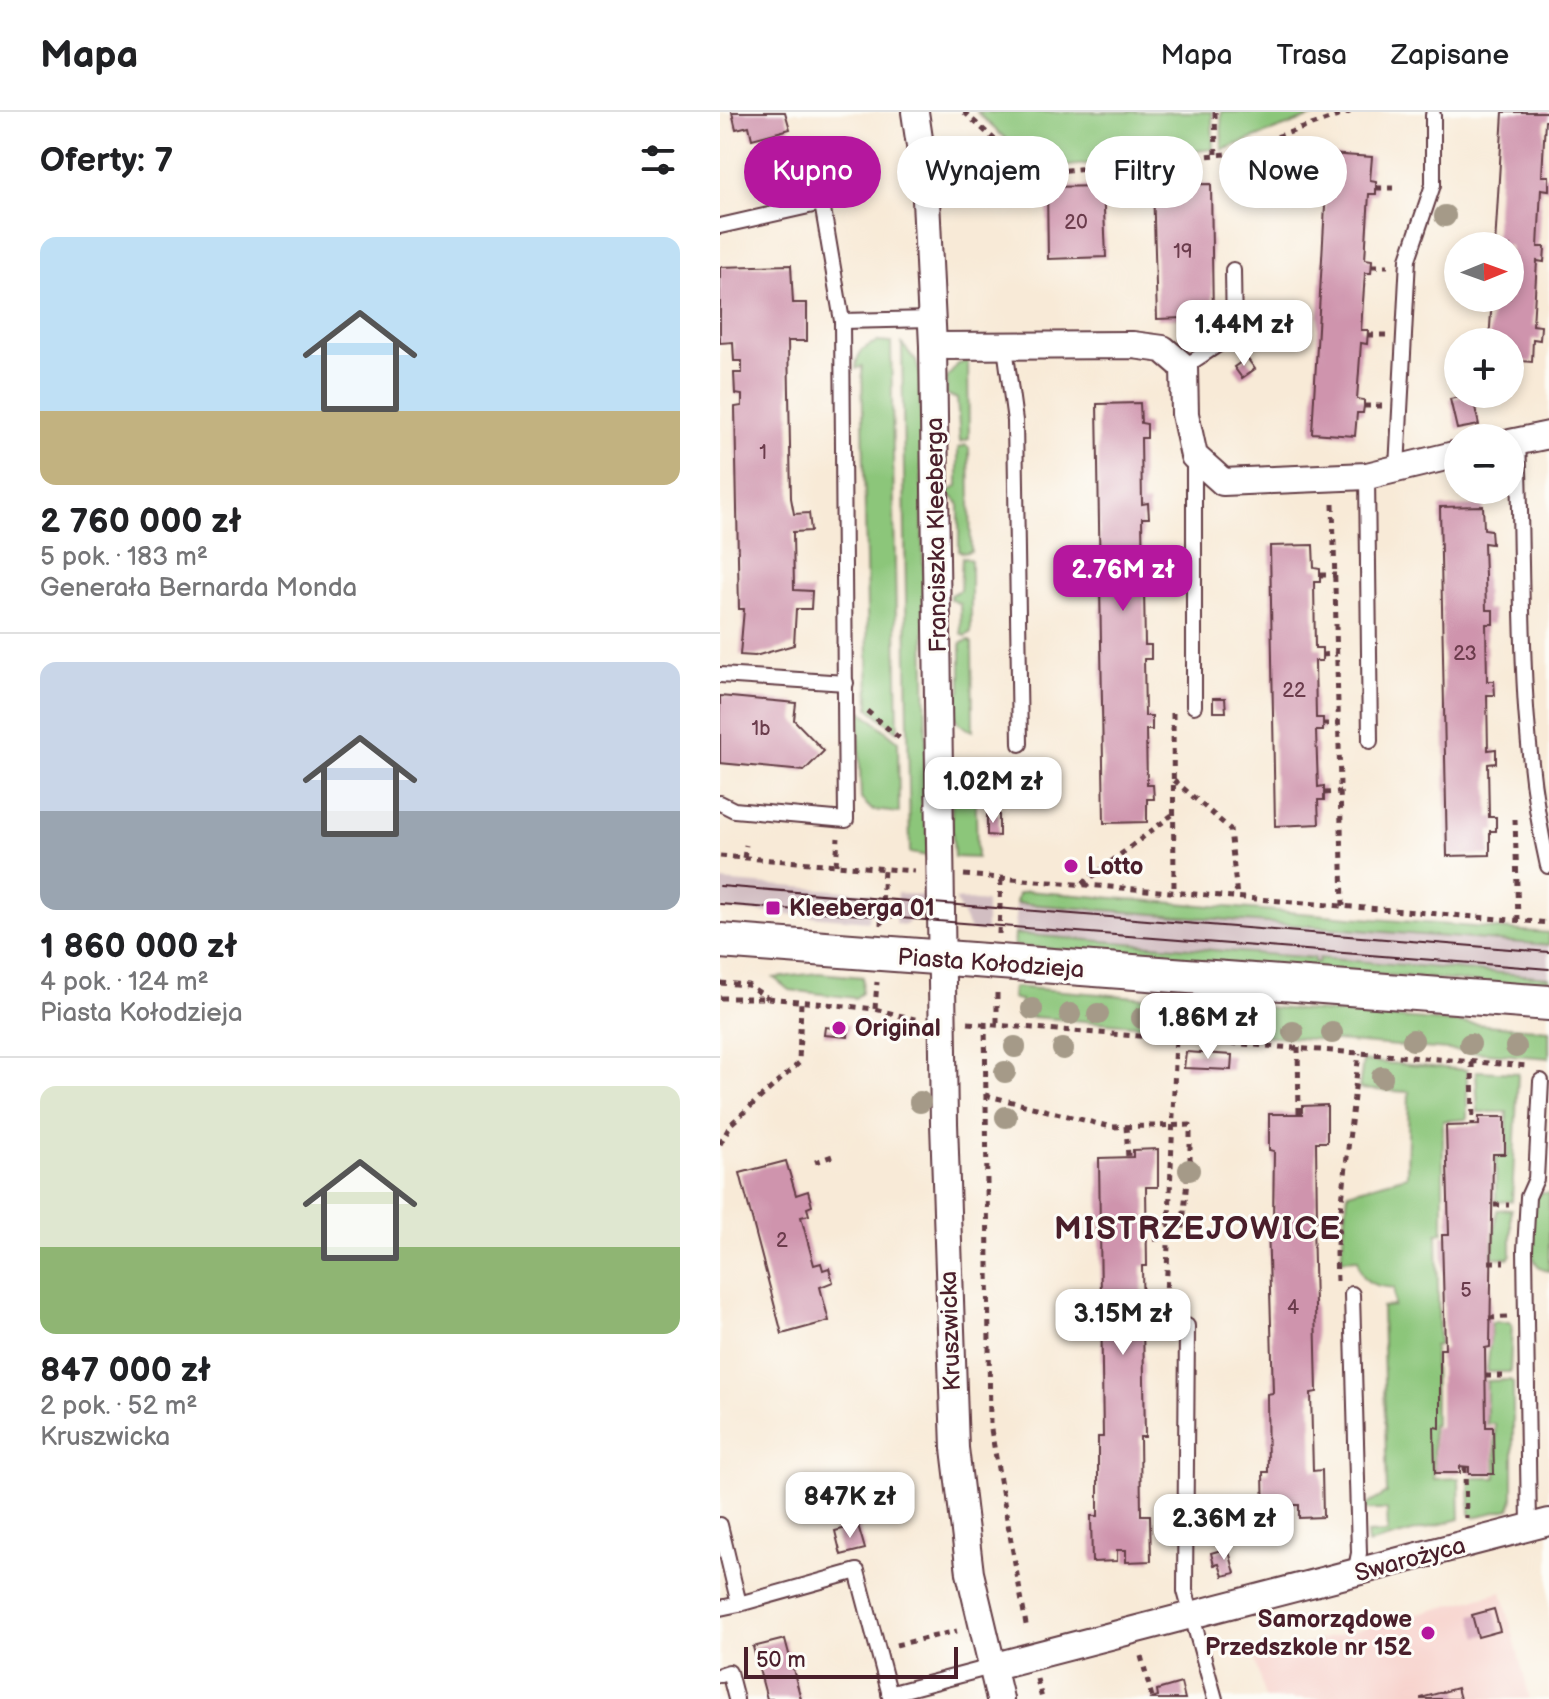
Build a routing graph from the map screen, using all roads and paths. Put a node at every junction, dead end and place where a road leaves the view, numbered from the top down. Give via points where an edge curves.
1 (915, 112) edge
2 (964, 112) edge
3 (1215, 112) edge
4 (1350, 112) edge
5 (1433, 115) dead end
6 (1216, 155) junction
7 (1376, 188) dead end
8 (1393, 188) dead end
9 (720, 226) edge
10 (1372, 266) dead end
11 (1389, 266) dead end
12 (1233, 270) dead end
13 (932, 319) junction
14 (842, 321) junction
15 (1368, 335) dead end
16 (1386, 335) dead end
17 (933, 346) junction
18 (1005, 347) junction
19 (1184, 367) junction
20 (1549, 435) edge
21 (1524, 440) edge
22 (1194, 456) junction
23 (1444, 457) edge
24 (1397, 468) junction
25 (1367, 476) junction
26 (1333, 504) dead end
27 (1517, 504) edge
28 (1320, 575) dead end
29 (1336, 575) junction
30 (1337, 654) junction
31 (1322, 655) dead end
32 (720, 675) edge
33 (846, 683) junction
34 (1173, 702) dead end
35 (846, 703) junction
36 (1194, 706) dead end
37 (1323, 724) dead end
38 (1339, 724) junction
39 (903, 741) dead end
40 (1370, 741) dead end
41 (1020, 744) dead end
42 (1174, 780) junction
43 (1340, 792) junction
44 (1324, 793) dead end
45 (720, 803) edge
46 (1173, 814) junction
47 (746, 845) dead end
48 (720, 856) edge
49 (744, 858) junction
50 (1548, 866) edge
51 (884, 869) junction
52 (926, 872) dead end
53 (956, 875) dead end
54 (1001, 878) junction
55 (1081, 885) junction
56 (1174, 892) junction
57 (1237, 897) junction
58 (1343, 906) junction
59 (881, 923) dead end
60 (1549, 923) edge
61 (999, 932) dead end
62 (720, 941) edge
63 (941, 959) junction
64 (877, 975) dead end
65 (720, 983) edge
66 (997, 988) dead end
67 (720, 998) edge
68 (768, 998) junction
69 (801, 1002) junction
70 (1549, 1003) edge
71 (875, 1009) junction
72 (927, 1022) dead end
73 (985, 1022) junction
74 (962, 1023) dead end
75 (997, 1023) junction
76 (1176, 1037) junction
77 (1298, 1047) junction
78 (1472, 1062) junction
79 (1539, 1074) joint
80 (985, 1095) junction
81 (1299, 1114) dead end
82 (1173, 1125) junction
83 (1473, 1125) dead end
84 (1126, 1126) junction
85 (720, 1144) edge
86 (835, 1155) dead end
87 (1128, 1157) dead end
88 (815, 1162) dead end
89 (1169, 1238) junction
90 (1147, 1240) dead end
91 (1352, 1294) dead end
92 (1187, 1326) joint
93 (1485, 1376) dead end
94 (1516, 1376) dead end
95 (1465, 1467) dead end
96 (886, 1488) dead end
97 (873, 1492) dead end
98 (855, 1497) dead end
99 (842, 1500) dead end
100 (1466, 1524) dead end
101 (1539, 1524) edge
102 (720, 1525) edge
103 (1355, 1573) junction
104 (739, 1604) junction
105 (720, 1608) edge
106 (1192, 1617) junction
107 (943, 1633) dead end
108 (909, 1642) dead end
109 (1140, 1649) dead end
110 (1032, 1656) junction
111 (991, 1667) junction
112 (720, 1675) edge
113 (890, 1696) edge
114 (1152, 1697) edge
115 (736, 1699) edge
116 (1000, 1699) edge
117 (1042, 1699) edge
118 (1215, 1699) edge

1 - 13 street, Franciszka Kleeberga via 925,179
2 - 6 path via 1013,156 1058,171
3 - 6 path
4 - 6 path
5 - 24 lane via 1433,185 1408,259
7 - 8 path
9 - 14 lane via 822,203
10 - 11 path
12 - 19 lane via 1234,334
13 - 14 lane
13 - 17 street, Franciszka Kleeberga
14 - 33 lane
15 - 16 path
17 - 18 street
17 - 63 street, Franciszka Kleeberga
18 - 19 street via 1133,345 1163,349
18 - 41 lane via 1015,421
19 - 22 street via 1185,414
20 - 21 street
22 - 25 street via 1223,482
22 - 36 lane
23 - 24 street
24 - 25 street
25 - 40 lane
26 - 29 path
27 - 50 lane via 1527,749
28 - 29 path
29 - 30 path
30 - 31 path
30 - 38 path
32 - 33 lane
33 - 35 lane
34 - 42 path
35 - 39 path via 857,703
35 - 45 lane via 846,820 734,810
37 - 38 path
38 - 43 path
42 - 46 path
42 - 57 path via 1230,829
43 - 44 path
43 - 58 path
46 - 55 path
46 - 56 path
47 - 49 path
48 - 49 path
49 - 51 path
51 - 52 path
51 - 59 path
53 - 54 path
54 - 55 path
54 - 61 path
55 - 56 path
56 - 57 path
57 - 58 path
58 - 60 path
62 - 63 street, Piasta Kołodzieja
63 - 70 street, Piasta Kołodzieja
63 - 111 street, Kruszwicka via 955,1448 970,1573
64 - 71 path
65 - 68 path via 748,985
66 - 75 path
67 - 68 path
68 - 69 path
69 - 71 path
69 - 85 path via 799,1063 731,1124
71 - 72 path
73 - 74 path
73 - 75 path
73 - 80 path
75 - 76 path
76 - 77 path
76 - 82 path
77 - 78 path
77 - 81 path
78 - 79 path
78 - 83 path
79 - 101 lane via 1536,1179 1528,1197 1525,1250
80 - 84 path via 1111,1127
80 - 110 path via 990,1424
82 - 84 path
82 - 89 path
82 - 89 path via 1190,1125 1190,1159 1196,1170 1187,1179 1182,1236
84 - 87 path
86 - 88 path
89 - 90 path
89 - 92 path via 1164,1330
91 - 103 lane via 1359,1553
92 - 106 lane via 1185,1591
93 - 94 path
95 - 100 path
96 - 97 path
98 - 99 path
101 - 103 street, Swarożyca
102 - 104 lane
103 - 106 street, Swarożyca
104 - 105 lane
104 - 113 lane via 857,1571
106 - 110 street, Swarożyca
106 - 118 lane
107 - 108 path
109 - 114 path
110 - 111 street, Swarożyca
110 - 117 path
111 - 113 lane
111 - 116 street, Kruszwicka
112 - 115 lane via 729,1672

